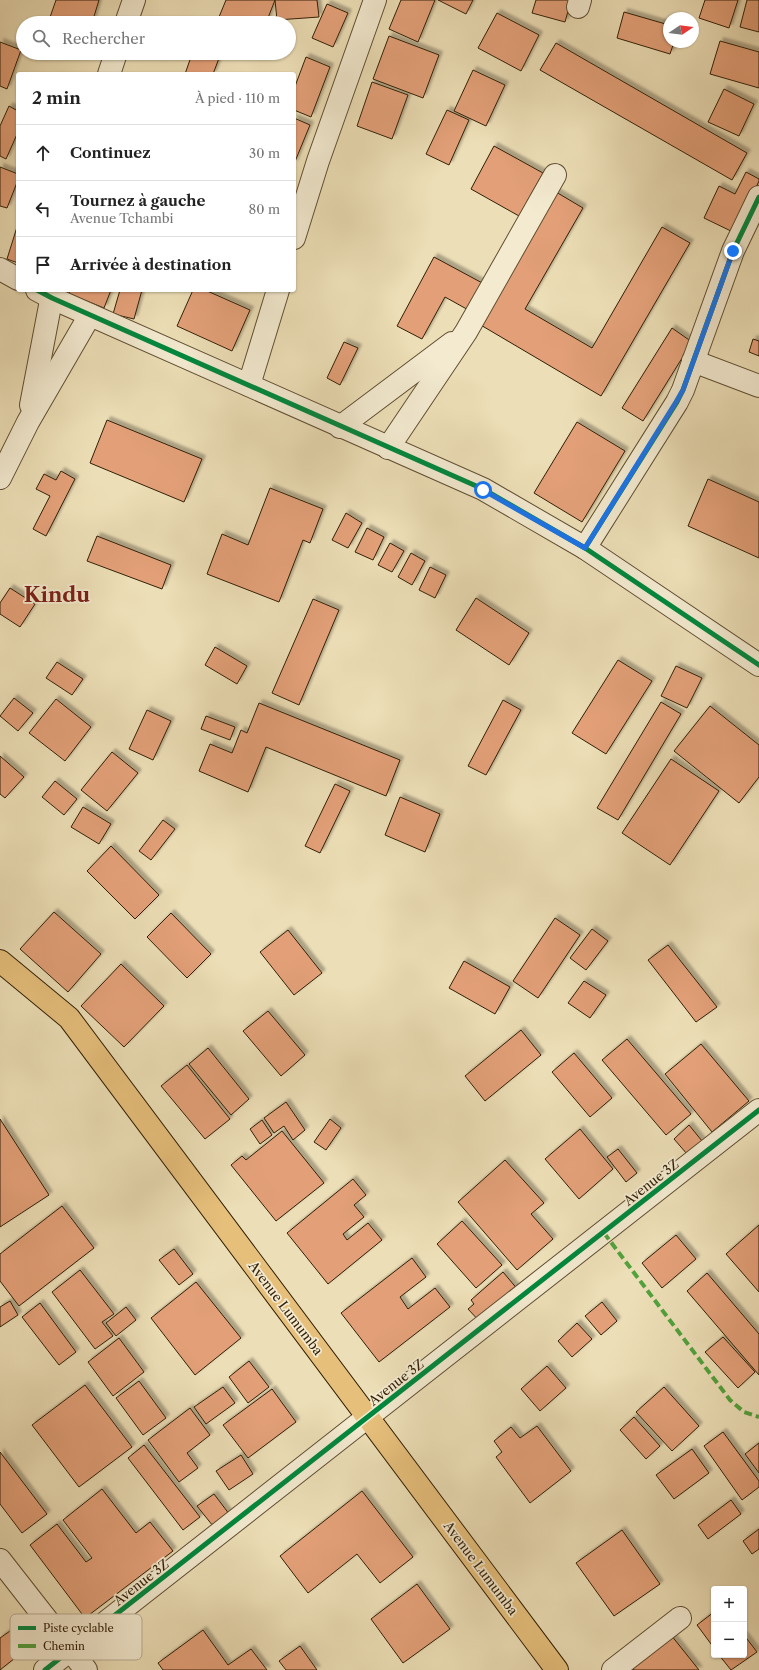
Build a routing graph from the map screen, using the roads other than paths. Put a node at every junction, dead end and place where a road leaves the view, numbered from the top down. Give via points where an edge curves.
1 (134, 0) edge
2 (375, 0) edge
3 (128, 16) edge
4 (114, 60) edge
5 (110, 72) edge
6 (555, 175) dead end
7 (759, 197) edge
8 (296, 232) edge
9 (0, 269) edge
10 (16, 279) edge
11 (277, 292) edge
12 (47, 293) edge
13 (90, 315) junction
14 (466, 332) junction
15 (693, 361) junction
16 (249, 386) junction
17 (759, 386) edge
18 (28, 422) junction
19 (340, 426) junction
20 (388, 448) junction
21 (0, 478) edge
22 (585, 548) junction
23 (759, 665) edge
24 (0, 961) edge
25 (757, 1114) edge
26 (368, 1417) junction
27 (0, 1560) edge
28 (43, 1614) edge
29 (117, 1614) edge
30 (680, 1618) dead end
31 (58, 1660) edge
32 (78, 1660) edge
33 (45, 1670) edge
34 (86, 1670) edge
35 (557, 1670) edge
36 (613, 1670) edge

1 - 3 street
2 - 8 street
4 - 5 street
6 - 14 street
7 - 15 street via 733,251
9 - 10 street
11 - 16 street
12 - 13 street
12 - 18 street
13 - 16 street
13 - 18 street
14 - 19 street
14 - 20 street
15 - 17 street
15 - 22 street via 676,402
16 - 19 street
18 - 21 street
19 - 20 street
20 - 22 street via 483,490
22 - 23 street
24 - 26 main road, Avenue Lumumba via 69,1018
25 - 26 street, Avenue 3Z
26 - 29 street, Avenue 3Z
26 - 35 main road, Avenue Lumumba
27 - 28 street
30 - 36 street
31 - 33 street, Avenue 3Z
32 - 34 street

